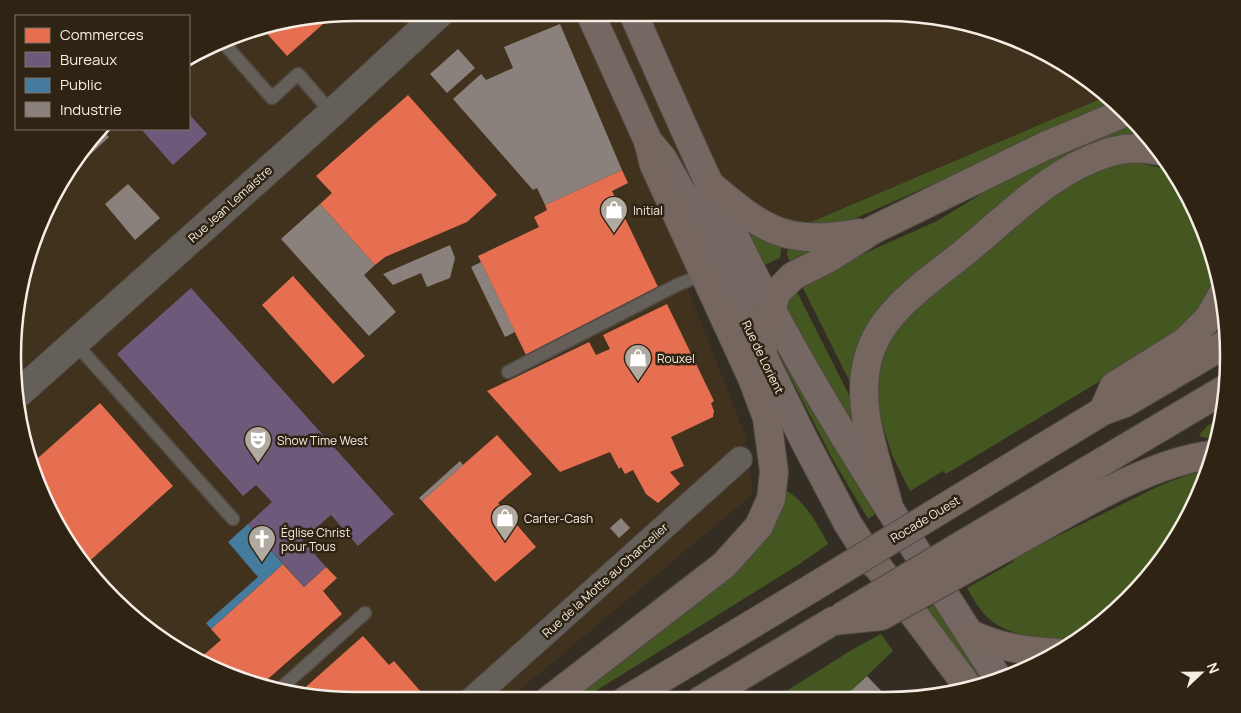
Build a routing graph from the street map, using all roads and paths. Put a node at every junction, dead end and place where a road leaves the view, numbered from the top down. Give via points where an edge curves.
1 (431, 21) edge
2 (594, 21) edge
3 (637, 21) edge
4 (228, 48) dead end
5 (332, 113) junction
6 (1118, 115) edge
7 (648, 141) junction
8 (1148, 150) edge
9 (708, 183) junction
10 (873, 230) junction
11 (691, 280) junction
12 (1216, 306) edge
13 (771, 308) junction
14 (75, 343) junction
15 (1220, 347) edge
16 (762, 354) junction
17 (508, 372) dead end
18 (23, 389) edge
19 (1218, 394) edge
20 (1103, 411) junction
21 (1204, 457) edge
22 (740, 459) dead end
23 (888, 503) junction
24 (233, 519) dead end
25 (860, 543) junction
26 (988, 543) junction
27 (365, 612) dead end
28 (969, 633) junction
29 (1043, 652) edge
30 (995, 673) edge
31 (964, 682) edge
32 (286, 684) edge
33 (952, 684) edge
34 (479, 692) edge
35 (559, 692) edge
36 (639, 692) edge
37 (714, 692) edge

1 - 5 street, Rue Jean Lemaistre
2 - 7 main road, Rue de Lorient
3 - 9 main road
4 - 5 lane via 272,98 298,74
5 - 14 street, Rue Jean Lemaistre
6 - 10 highway via 1045,146
7 - 11 highway
7 - 16 main road, Rue de Lorient via 663,159 690,206
8 - 23 highway via 1136,148 1106,154 1060,176 919,289 884,323 868,357 864,397
9 - 10 highway via 741,211 787,235 826,239
9 - 13 main road
10 - 13 highway via 793,276 777,292
11 - 17 lane
11 - 35 highway via 752,378 767,418 774,472 771,499 759,526 724,564
12 - 20 highway via 1209,318 1186,341 1114,386
13 - 16 highway
13 - 23 main road via 821,397
14 - 18 street, Rue Jean Lemaistre
14 - 24 lane
15 - 20 highway, Rocade Ouest via 1125,403
16 - 25 main road, Rue de Lorient
19 - 26 highway
20 - 36 highway, Rocade Ouest, bridge
21 - 26 highway via 1150,473 1082,506
22 - 34 street, Rue de la Motte au Chancelier
23 - 28 main road
25 - 31 highway
25 - 33 main road, Rue de Lorient
26 - 37 highway, bridge via 881,616 833,621
27 - 32 lane
28 - 29 highway via 997,646
28 - 30 main road

